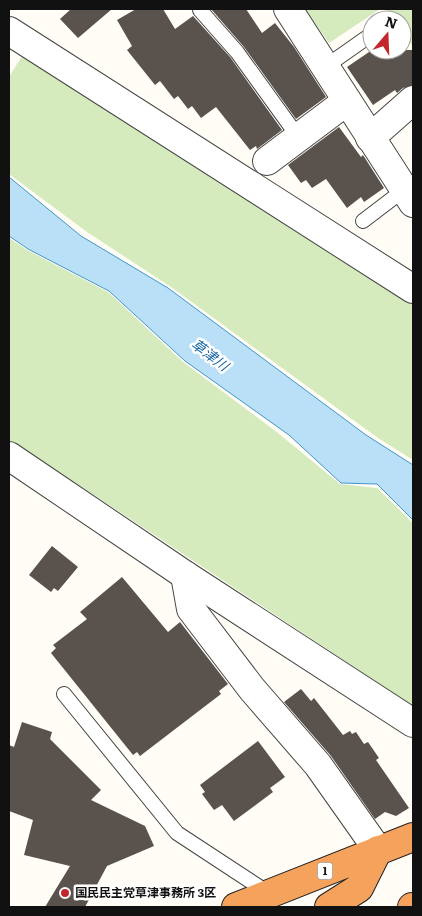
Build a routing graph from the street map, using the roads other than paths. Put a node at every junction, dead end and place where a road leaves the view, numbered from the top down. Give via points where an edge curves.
1 (288, 9) edge
2 (200, 10) dead end
3 (9, 11) edge
4 (9, 32) edge
5 (362, 41) edge
6 (325, 67) junction
7 (413, 100) edge
8 (347, 102) junction
9 (140, 116) junction
10 (299, 138) junction
11 (370, 138) junction
12 (267, 161) dead end
13 (409, 196) edge
14 (362, 220) dead end
15 (413, 289) edge
16 (9, 456) edge
17 (184, 575) junction
18 (64, 694) dead end
19 (413, 723) edge
20 (413, 837) edge
21 (378, 850) junction
22 (270, 894) junction
23 (236, 907) edge
24 (329, 907) edge

1 - 6 street
2 - 10 lane via 237,52
3 - 9 street via 136,90
4 - 9 street
5 - 6 lane
6 - 8 street
7 - 11 street
8 - 10 street
8 - 11 street
9 - 15 street
10 - 12 street
11 - 13 street
13 - 14 lane
16 - 17 street
17 - 19 street
17 - 21 street via 191,609 252,689 318,765
18 - 22 lane via 177,833
20 - 21 highway, 1
21 - 22 highway, 1
21 - 24 highway via 359,888
22 - 23 highway, 1

